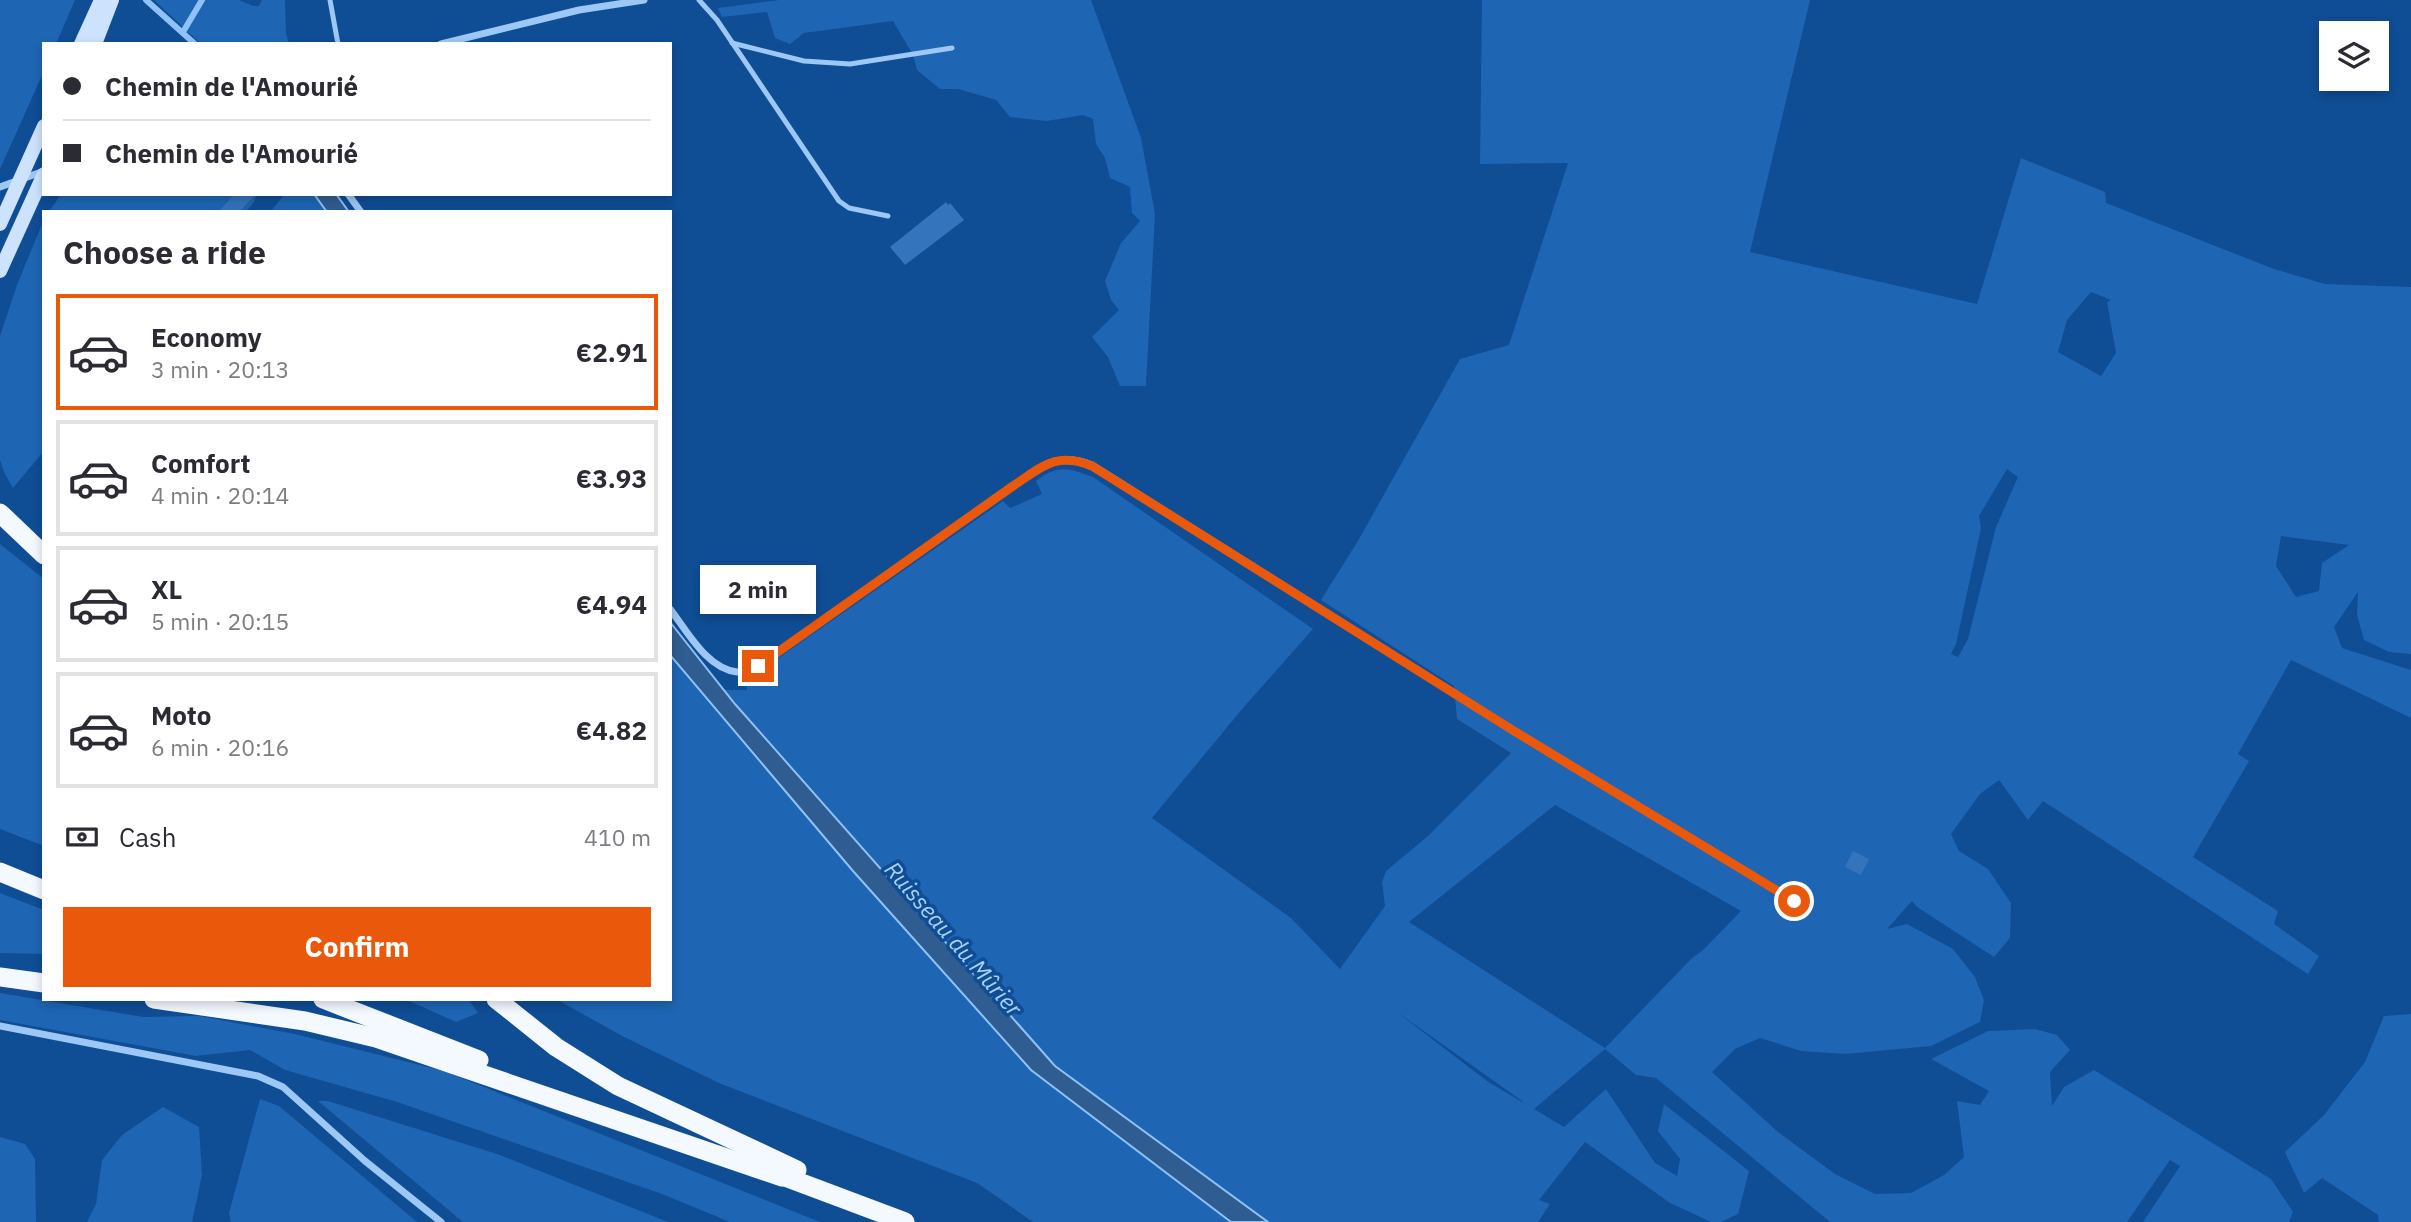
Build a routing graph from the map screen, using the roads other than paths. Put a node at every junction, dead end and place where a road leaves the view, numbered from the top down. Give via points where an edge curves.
1 (101, 0) edge
2 (112, 0) edge
3 (330, 0) edge
4 (644, 0) edge
5 (699, 0) edge
6 (82, 42) edge
7 (96, 42) edge
8 (338, 42) edge
9 (449, 42) edge
10 (733, 43) junction
11 (951, 48) dead end
12 (42, 130) edge
13 (42, 173) edge
14 (42, 176) edge
15 (19, 180) junction
16 (0, 187) edge
17 (888, 216) dead end
18 (0, 225) edge
19 (0, 271) edge
20 (2, 512) edge
21 (42, 553) edge
22 (672, 612) edge
23 (0, 872) edge
24 (42, 889) edge
25 (1794, 901) dead end
26 (0, 977) edge
27 (42, 983) edge
28 (168, 1001) edge
29 (329, 1001) edge
30 (498, 1001) edge
31 (0, 1026) edge
32 (782, 1177) junction
33 (441, 1222) edge
34 (907, 1222) edge

1 - 6 main road
2 - 7 main road
3 - 8 lane
4 - 9 street via 579,10
5 - 10 lane
10 - 11 lane via 804,61 850,65
10 - 17 lane via 839,201 849,208
12 - 15 main road
13 - 15 street
14 - 19 main road
15 - 16 street
15 - 18 main road
20 - 21 highway
22 - 25 street via 719,667 739,673 758,666 1048,463 1076,459
23 - 24 highway
26 - 27 highway
28 - 32 highway via 306,1021 376,1038
29 - 32 highway
30 - 34 highway via 556,1047 618,1086
31 - 33 street via 258,1076 283,1087
32 - 34 highway

